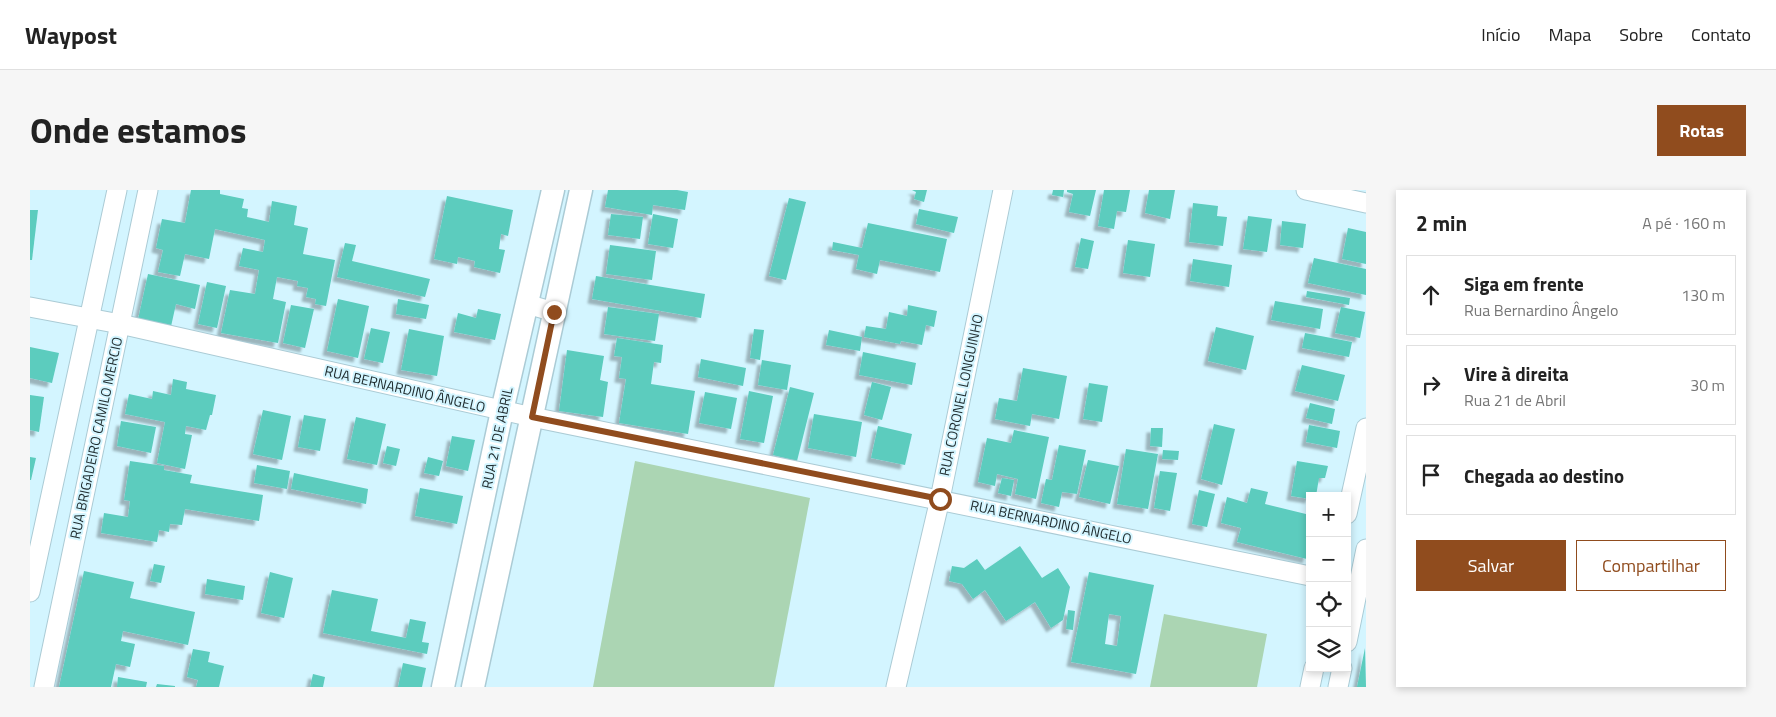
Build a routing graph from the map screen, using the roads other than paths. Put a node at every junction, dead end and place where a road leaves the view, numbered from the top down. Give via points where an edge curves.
1 (117, 190) edge
2 (148, 190) edge
3 (553, 190) edge
4 (581, 190) edge
5 (1003, 190) edge
6 (1306, 190) edge
7 (1366, 203) edge
8 (527, 304) junction
9 (30, 307) edge
10 (554, 312) junction
11 (90, 319) junction
12 (120, 324) junction
13 (502, 411) junction
14 (532, 417) junction
15 (1366, 428) edge
16 (1351, 496) edge
17 (940, 499) junction
18 (1366, 549) edge
19 (1306, 575) edge
20 (1357, 585) edge
21 (30, 592) edge
22 (1350, 627) edge
23 (1313, 672) edge
24 (1341, 672) edge
25 (44, 687) edge
26 (443, 687) edge
27 (473, 687) edge
28 (896, 687) edge
29 (1310, 687) edge
30 (1338, 687) edge

1 - 11 street
2 - 12 street, RUA BRIGADEIRO CAMILO MERCIO
3 - 8 street, RUA 21 DE ABRIL
4 - 10 street
5 - 17 street, RUA CORONEL LONGUINHO
6 - 7 street
8 - 10 street
8 - 13 street, RUA 21 DE ABRIL
9 - 11 street, RUA BERNARDINO ÂNGELO
10 - 14 street
11 - 12 street, RUA BERNARDINO ÂNGELO
11 - 21 street
12 - 13 street, RUA BERNARDINO ÂNGELO
12 - 25 street, RUA BRIGADEIRO CAMILO MERCIO
13 - 14 street, RUA BERNARDINO ÂNGELO
13 - 26 street, RUA 21 DE ABRIL
14 - 17 street, RUA BERNARDINO ÂNGELO
14 - 27 street
15 - 16 street
17 - 19 street, RUA BERNARDINO ÂNGELO
17 - 28 street, RUA CORONEL LONGUINHO
18 - 20 street
20 - 22 street
23 - 29 street
24 - 30 street

